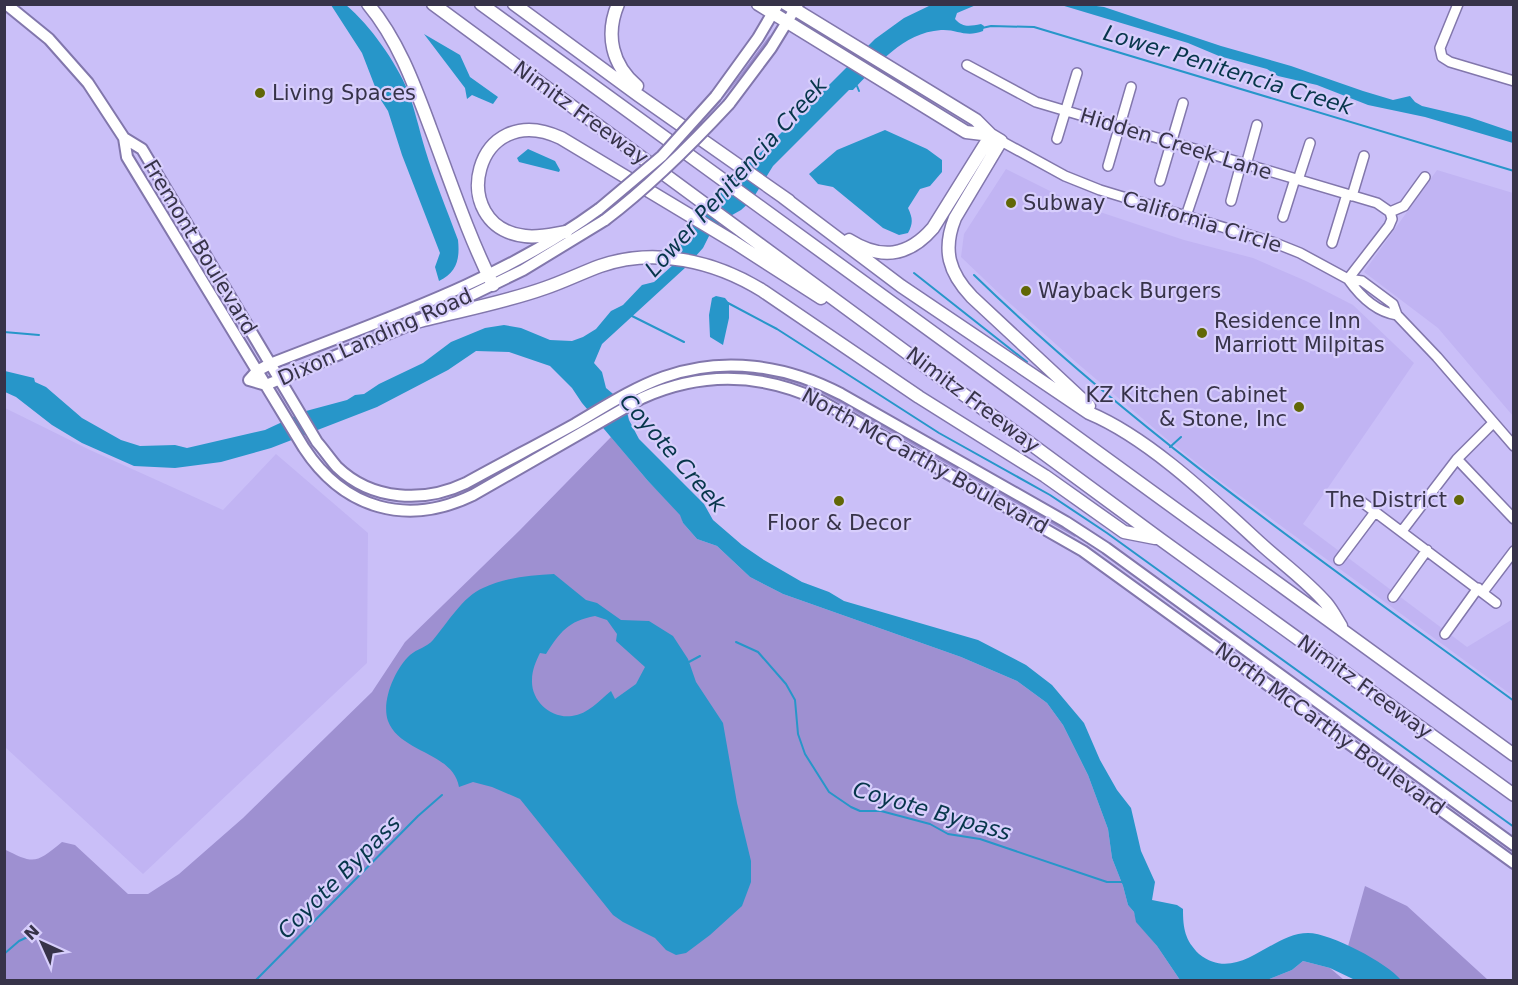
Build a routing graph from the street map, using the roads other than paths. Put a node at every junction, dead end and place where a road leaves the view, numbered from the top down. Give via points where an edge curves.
1 (6, 4) edge
2 (368, 4) edge
3 (433, 4) edge
4 (481, 4) edge
5 (514, 4) edge
6 (618, 4) edge
7 (758, 4) edge
8 (1458, 4) edge
9 (793, 6) edge
10 (775, 9) edge
11 (788, 22) junction
12 (967, 65) dead end
13 (1077, 72) dead end
14 (1514, 81) edge
15 (1131, 87) dead end
16 (1184, 103) dead end
17 (1066, 111) junction
18 (676, 120) junction
19 (1257, 125) dead end
20 (1119, 126) junction
21 (124, 138) junction
22 (996, 138) junction
23 (1057, 139) dead end
24 (1172, 142) junction
25 (1310, 142) dead end
26 (1207, 154) junction
27 (1364, 156) dead end
28 (1244, 165) junction
29 (1108, 166) dead end
30 (1425, 177) dead end
31 (1296, 180) junction
32 (1160, 181) dead end
33 (1349, 195) junction
34 (783, 197) junction
35 (1231, 201) dead end
36 (1390, 212) junction
37 (1186, 216) junction
38 (1283, 217) dead end
39 (566, 231) junction
40 (1332, 243) dead end
41 (490, 279) junction
42 (1348, 279) junction
43 (416, 322) junction
44 (918, 360) junction
45 (270, 364) junction
46 (257, 371) junction
47 (279, 380) junction
48 (266, 385) junction
49 (638, 394) junction
50 (1103, 419) junction
51 (1493, 423) junction
52 (1514, 446) edge
53 (1457, 459) junction
54 (980, 473) junction
55 (973, 487) junction
56 (454, 489) junction
57 (1358, 500) dead end
58 (459, 502) junction
59 (1375, 512) junction
60 (1514, 519) edge
61 (1402, 531) junction
62 (1160, 539) junction
63 (1427, 550) junction
64 (1514, 551) edge
65 (1339, 560) dead end
66 (1481, 590) junction
67 (1393, 597) dead end
68 (1496, 603) dead end
69 (1346, 634) junction
70 (1445, 634) dead end
71 (1243, 646) junction
72 (1234, 659) junction
73 (1514, 755) edge
74 (1421, 776) junction
75 (1412, 788) junction
76 (1514, 795) edge
77 (1514, 845) edge
78 (1514, 863) edge

1 - 21 main road, Fremont Boulevard via 41,31 73,65
2 - 41 highway via 408,70
3 - 44 highway, Nimitz Freeway
4 - 69 highway, Nimitz Freeway
5 - 18 highway
6 - 18 highway via 611,27 616,59 632,82
7 - 10 highway, California Circle
8 - 14 street via 1440,48 1442,57
9 - 11 main road, Dixon Landing Road
9 - 22 highway, California Circle via 976,120
10 - 11 highway, California Circle
10 - 39 main road, Dixon Landing Road, bridge via 716,96 662,156
11 - 22 highway, California Circle via 966,132
11 - 41 main road, Dixon Landing Road, bridge via 729,104 639,194 605,220 523,270
12 - 17 street, Hidden Creek Lane via 1036,102
13 - 17 street
15 - 20 street
16 - 24 street
17 - 20 street, Hidden Creek Lane
17 - 23 street
18 - 34 highway
19 - 28 street
20 - 24 street, Hidden Creek Lane
20 - 29 street
21 - 45 main road, Fremont Boulevard via 142,149
21 - 46 main road, Fremont Boulevard via 127,157
22 - 34 highway via 933,228 906,251 872,251
22 - 37 street, California Circle via 1065,176
22 - 50 highway via 950,230 951,267 958,284
24 - 26 street, Hidden Creek Lane
24 - 32 street
25 - 31 street
26 - 28 street, Hidden Creek Lane
26 - 37 street
27 - 33 street
28 - 31 street, Hidden Creek Lane
28 - 35 street
30 - 36 street via 1404,206
31 - 33 street, Hidden Creek Lane
31 - 38 street
33 - 36 street, Hidden Creek Lane via 1377,203
33 - 40 street
34 - 50 highway via 901,286
36 - 42 street via 1389,226
37 - 42 street, California Circle via 1281,245
39 - 41 main road, Dixon Landing Road
39 - 44 highway via 534,237 515,234 498,225 485,211 478,193 478,173 485,155 498,140 524,129 553,134 738,244
41 - 43 main road, Dixon Landing Road
41 - 45 main road, Dixon Landing Road
42 - 51 street, California Circle via 1357,292 1385,313 1396,315
43 - 47 main road, Dixon Landing Road
43 - 62 highway via 544,289 602,265 632,259 691,260 717,267 743,279 1124,532
44 - 62 highway, Nimitz Freeway
45 - 46 main road, Dixon Landing Road
45 - 47 main road, North McCarthy Boulevard
46 - 48 main road, Dixon Landing Road via 249,380
47 - 48 main road, Dixon Landing Road
47 - 56 main road, North McCarthy Boulevard via 317,442 346,474 378,491 402,496 430,496
48 - 58 main road, North McCarthy Boulevard via 304,448 337,486 387,509 416,511
49 - 54 main road, North McCarthy Boulevard via 663,378 702,368 741,365 776,370 829,388
49 - 55 main road, North McCarthy Boulevard via 709,379 748,379 786,386 821,401
49 - 56 main road, North McCarthy Boulevard
49 - 58 main road, North McCarthy Boulevard
50 - 69 highway via 1209,496 1326,603
51 - 52 street, California Circle
51 - 53 street
53 - 60 street
53 - 61 street
54 - 55 main road
54 - 71 main road, North McCarthy Boulevard via 1089,537
55 - 72 main road, North McCarthy Boulevard via 1083,551
56 - 58 main road
57 - 59 street
59 - 61 street
59 - 65 street
61 - 63 street
62 - 76 highway, Nimitz Freeway
63 - 66 street
63 - 67 street
64 - 66 street
66 - 68 street
66 - 70 street
69 - 73 highway, Nimitz Freeway
71 - 72 main road
71 - 74 main road, North McCarthy Boulevard
72 - 75 main road, North McCarthy Boulevard
74 - 75 main road
74 - 77 main road, North McCarthy Boulevard
75 - 78 main road, North McCarthy Boulevard

